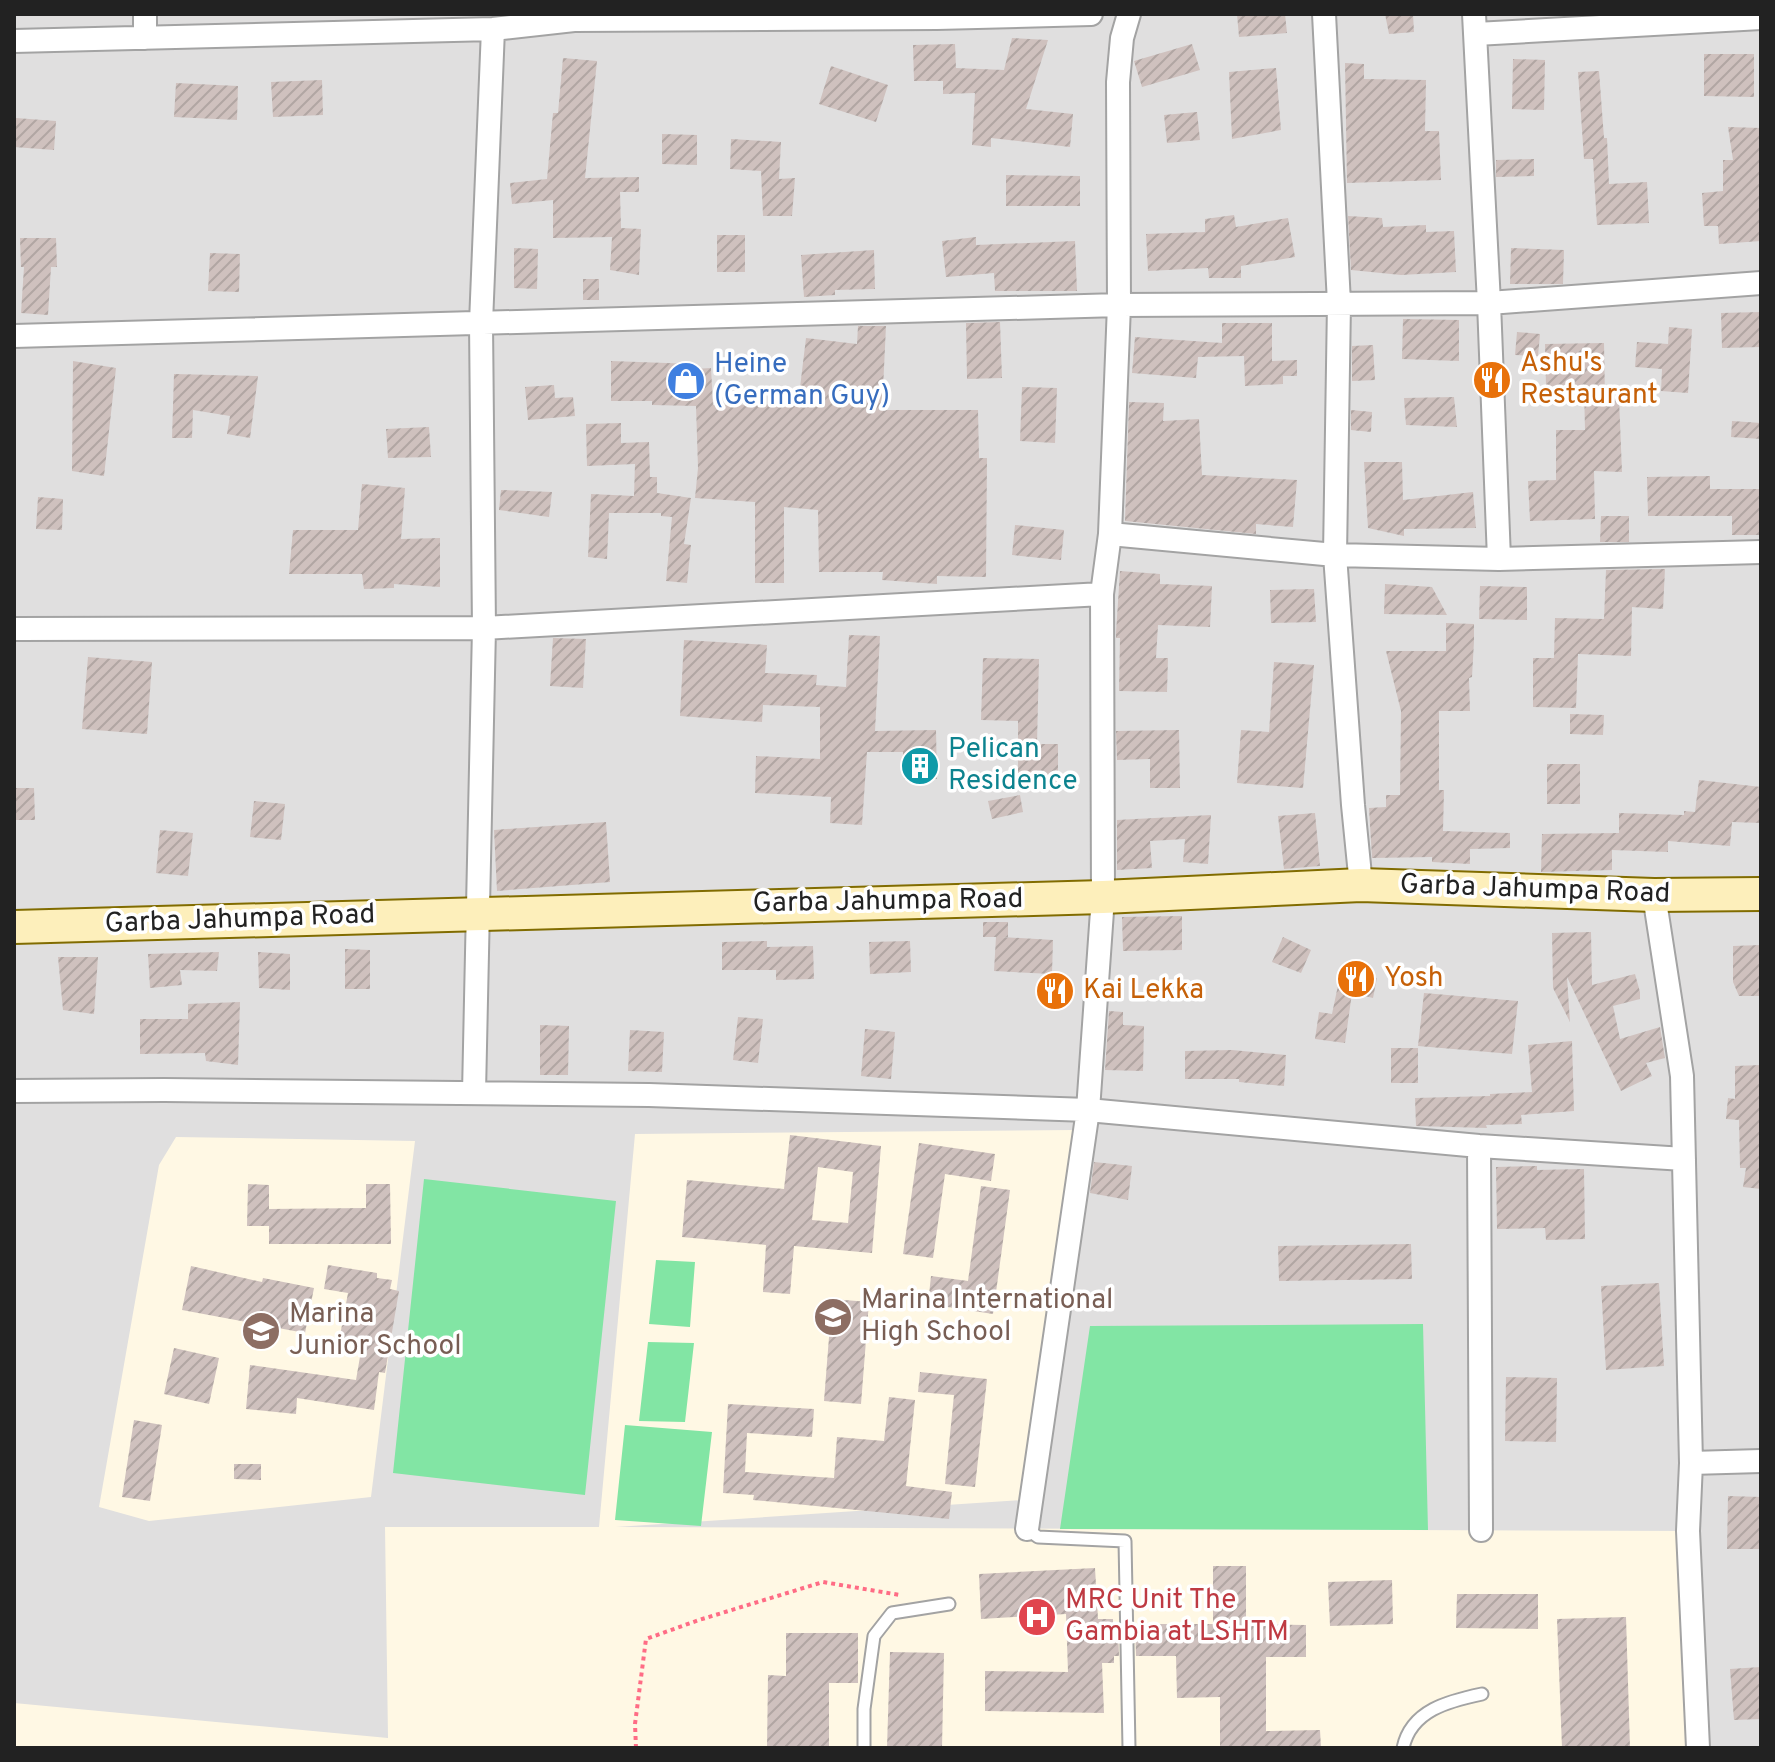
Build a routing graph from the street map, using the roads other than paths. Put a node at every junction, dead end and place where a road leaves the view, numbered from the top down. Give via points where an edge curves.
1 (145, 14) edge
2 (1091, 14) edge
3 (1129, 14) edge
4 (1324, 14) edge
5 (937, 16) edge
6 (574, 17) edge
7 (1761, 18) edge
8 (366, 23) edge
9 (1475, 24) edge
10 (493, 29) junction
11 (145, 38) junction
12 (14, 41) edge
13 (1761, 283) edge
14 (1339, 303) junction
15 (1489, 303) junction
16 (1119, 305) junction
17 (481, 323) junction
18 (14, 336) edge
19 (1110, 534) junction
20 (1761, 552) edge
21 (1335, 555) junction
22 (1499, 559) junction
23 (1102, 594) junction
24 (484, 628) junction
25 (14, 629) edge
26 (1361, 885) junction
27 (1761, 894) edge
28 (1654, 895) junction
29 (1103, 897) junction
30 (478, 912) junction
31 (14, 927) edge
32 (14, 1091) edge
33 (474, 1093) junction
34 (1088, 1110) junction
35 (1479, 1146) junction
36 (1684, 1159) junction
37 (1761, 1461) edge
38 (1691, 1463) junction
39 (1027, 1529) joint
40 (1481, 1530) dead end
41 (949, 1604) dead end
42 (1482, 1694) dead end
43 (864, 1748) edge
44 (1129, 1748) edge
45 (1403, 1748) edge
46 (1698, 1748) edge

1 - 11 street
2 - 5 street
3 - 16 street via 1118,82
4 - 14 street
5 - 6 street
6 - 10 street
7 - 9 street
8 - 10 street
8 - 11 street
9 - 15 street
10 - 17 street
11 - 12 street
13 - 15 street
14 - 15 street
14 - 16 street
14 - 21 street
15 - 22 street
16 - 17 street
16 - 19 street
17 - 18 street
17 - 24 street
19 - 21 street
19 - 23 street
20 - 22 street
21 - 22 street
21 - 26 street
23 - 24 street
23 - 29 street
24 - 25 street
24 - 30 street
26 - 28 street, Garba Jahumpa Road
26 - 29 street, Garba Jahumpa Road
27 - 28 street, Garba Jahumpa Road
28 - 36 street via 1682,1076
29 - 30 street, Garba Jahumpa Road
29 - 34 street
30 - 31 street, Garba Jahumpa Road
30 - 33 street
32 - 33 street
33 - 34 street
34 - 35 street
34 - 39 street
35 - 36 street
35 - 40 street
36 - 38 street
37 - 38 street
38 - 46 street via 1688,1531
39 - 44 lane via 1038,1537 1125,1541
41 - 43 lane via 892,1613 874,1636
42 - 45 lane via 1422,1714

